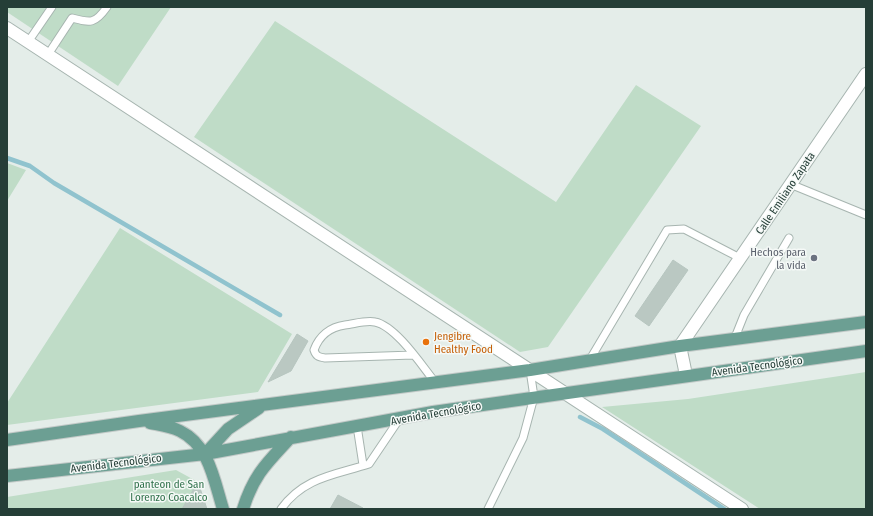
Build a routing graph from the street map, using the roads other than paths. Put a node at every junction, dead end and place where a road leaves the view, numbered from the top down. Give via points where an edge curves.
1 (52, 7) edge
2 (107, 7) edge
3 (7, 28) edge
4 (28, 42) junction
5 (47, 56) junction
6 (866, 74) edge
7 (790, 184) junction
8 (866, 215) edge
9 (789, 238) dead end
10 (740, 258) junction
11 (866, 322) edge
12 (734, 340) junction
13 (680, 346) junction
14 (866, 351) edge
15 (413, 355) junction
16 (589, 361) junction
17 (530, 370) junction
18 (686, 375) junction
19 (435, 382) junction
20 (565, 393) junction
21 (534, 397) junction
22 (272, 404) junction
23 (400, 418) junction
24 (139, 421) junction
25 (357, 426) junction
26 (291, 437) junction
27 (7, 440) edge
28 (205, 454) junction
29 (363, 465) junction
30 (7, 476) edge
31 (223, 509) edge
32 (243, 509) edge
33 (281, 509) edge
34 (488, 509) edge
35 (742, 509) edge

1 - 4 lane
2 - 5 lane via 99,19 91,21 72,18
3 - 4 street
4 - 5 street
5 - 17 street
6 - 7 street, Calle Emiliano Zapata
7 - 8 lane
7 - 10 street, Calle Emiliano Zapata
9 - 12 lane via 744,315
10 - 13 street, Calle Emiliano Zapata
10 - 16 lane via 684,229 668,230
11 - 12 main road
12 - 13 main road
13 - 16 main road
13 - 18 street
14 - 18 main road, Avenida Tecnológico
15 - 15 lane via 392,332 377,322 334,326 324,334 314,350 319,357 324,358
15 - 19 lane
16 - 17 main road
17 - 19 main road
17 - 20 street
17 - 21 lane
18 - 20 main road, Avenida Tecnológico
19 - 22 main road
20 - 21 main road, Avenida Tecnológico
20 - 35 street
21 - 23 main road, Avenida Tecnológico
21 - 34 lane via 523,438
22 - 24 main road
22 - 28 main road via 238,420
23 - 25 main road, Avenida Tecnológico
23 - 29 lane via 371,462
24 - 27 main road
24 - 28 main road via 179,430 196,442
25 - 26 main road, Avenida Tecnológico
25 - 29 lane
26 - 28 main road, Avenida Tecnológico
26 - 32 main road via 259,472
28 - 30 main road, Avenida Tecnológico
28 - 31 main road
29 - 33 lane via 331,473 306,485 293,494

